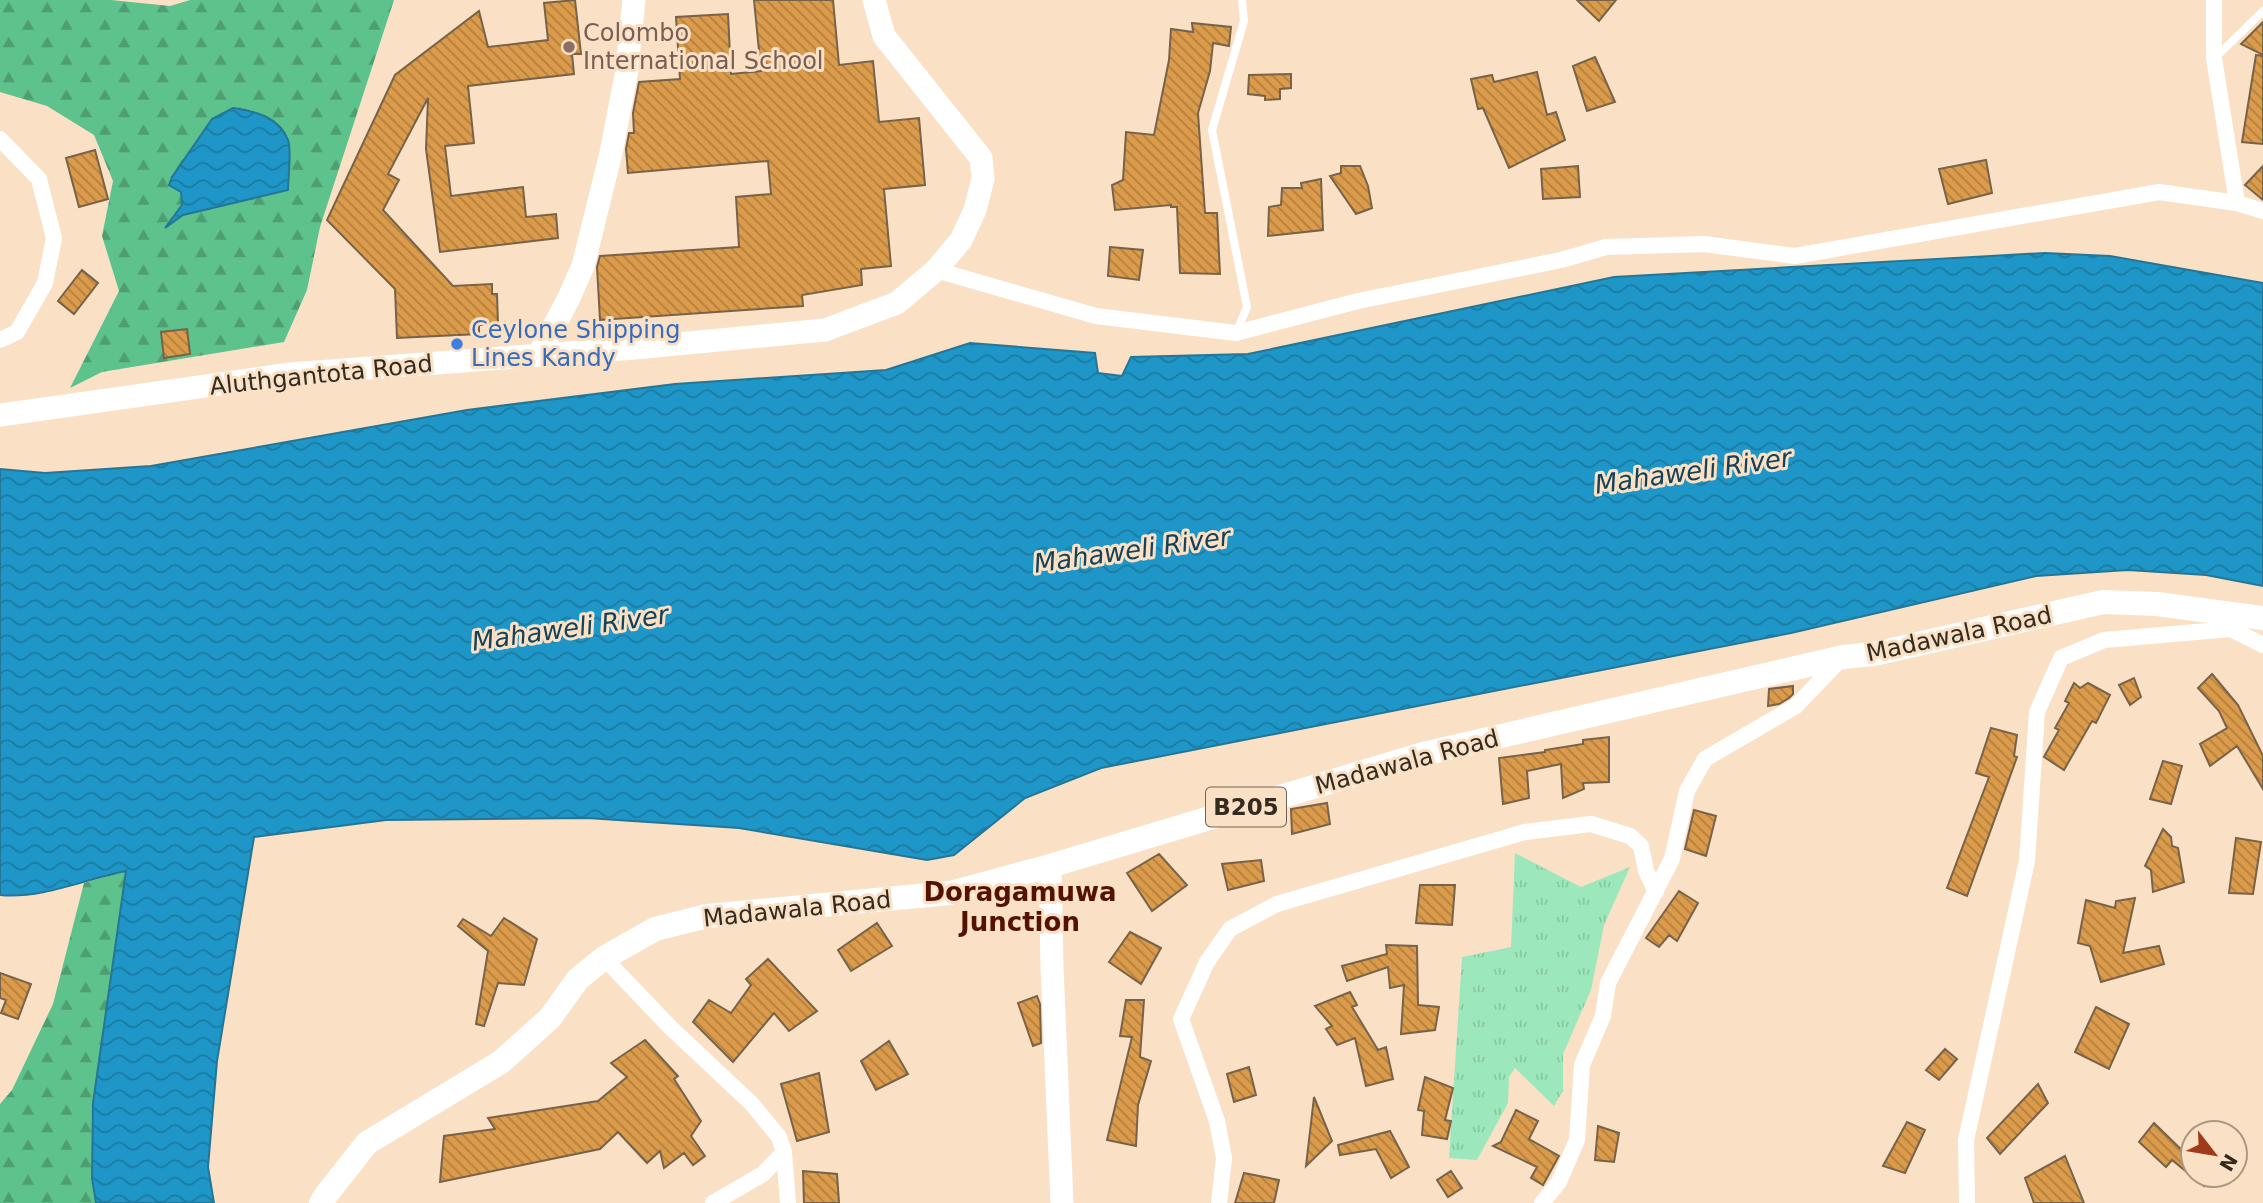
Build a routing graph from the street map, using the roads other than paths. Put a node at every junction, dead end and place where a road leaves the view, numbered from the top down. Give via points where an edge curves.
1 (634, 0) edge
2 (874, 0) edge
3 (1242, 0) edge
4 (2214, 0) edge
5 (2263, 11) edge
6 (2214, 58) junction
7 (0, 139) edge
8 (2237, 203) junction
9 (2263, 211) edge
10 (936, 270) junction
11 (1236, 333) junction
12 (0, 340) edge
13 (539, 354) junction
14 (0, 415) edge
15 (2263, 618) edge
16 (2263, 645) edge
17 (1843, 657) junction
18 (1050, 866) junction
19 (1656, 891) junction
20 (604, 957) junction
21 (784, 1152) junction
22 (321, 1203) edge
23 (713, 1203) edge
24 (788, 1203) edge
25 (1062, 1203) edge
26 (1219, 1203) edge
27 (1542, 1203) edge
28 (1967, 1203) edge

1 - 13 street via 627,70 585,256
2 - 10 street, Aluthgantota Road via 884,36 981,158 983,179 975,211 961,240
3 - 11 lane via 1244,21 1212,130 1247,307
4 - 6 street
5 - 6 lane
6 - 8 street
7 - 12 street via 39,179 54,238 44,283 16,332
8 - 9 street
8 - 11 street via 2159,192 1795,256 1704,244 1606,247 1358,301
10 - 11 street via 1096,316
10 - 13 street, Aluthgantota Road via 897,303 825,330
13 - 14 street, Aluthgantota Road via 290,374
15 - 17 main road, Madawala Road / B205 via 2103,602
16 - 28 street via 2231,629 2104,640 2061,657 2038,712 2027,861 1966,1140
17 - 18 main road, Madawala Road / B205 via 1423,754
17 - 19 street via 1796,706 1704,759 1687,791 1672,859
18 - 20 main road, Madawala Road / B205 via 950,893 708,916 655,929
18 - 25 street
19 - 26 street via 1641,846 1630,836 1591,824 1525,832 1290,900 1230,929 1207,962 1181,1019 1217,1121 1224,1158
19 - 27 street via 1608,983 1603,1016 1582,1065 1577,1140 1559,1182
20 - 21 street via 752,1104 779,1137
20 - 22 main road, Madawala Road / B205 via 578,979 550,1018 501,1062 367,1143
21 - 23 street via 763,1174
21 - 24 street

